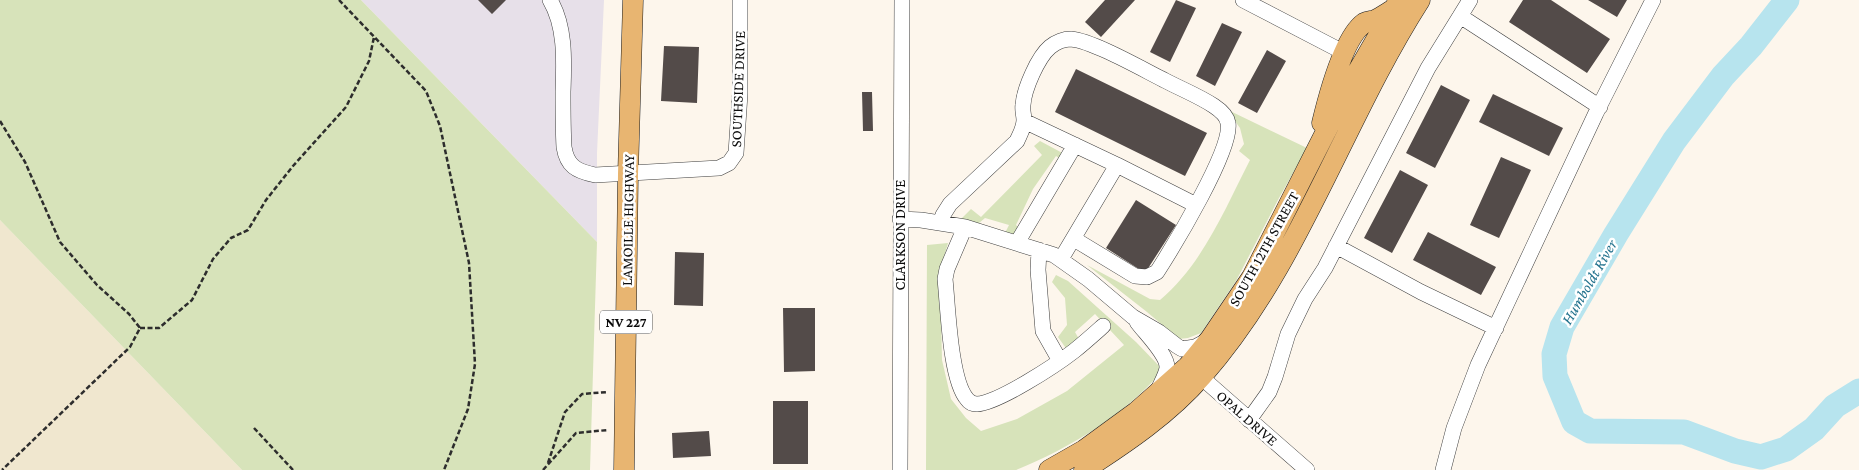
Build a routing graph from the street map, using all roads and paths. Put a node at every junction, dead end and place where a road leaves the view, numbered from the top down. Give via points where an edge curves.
1 (339, 0) edge
2 (550, 0) edge
3 (634, 0) edge
4 (740, 0) edge
5 (902, 0) edge
6 (1243, 0) edge
7 (1420, 0) edge
8 (1470, 0) edge
9 (1653, 0) edge
10 (1396, 5) edge
11 (1460, 16) junction
12 (374, 36) junction
13 (1344, 53) junction
14 (1600, 106) junction
15 (0, 121) edge
16 (1024, 121) junction
17 (1322, 143) junction
18 (1075, 145) junction
19 (1117, 165) junction
20 (628, 174) junction
21 (1196, 205) junction
22 (900, 219) junction
23 (942, 223) junction
24 (965, 227) junction
25 (1074, 239) junction
26 (1017, 243) junction
27 (1336, 246) junction
28 (1039, 250) junction
29 (1061, 260) junction
30 (1133, 317) junction
31 (1103, 326) dead end
32 (140, 328) junction
33 (1496, 328) junction
34 (1210, 339) junction
35 (1060, 361) junction
36 (1194, 372) junction
37 (625, 391) junction
38 (1154, 398) junction
39 (1249, 420) junction
40 (254, 428) dead end
41 (624, 429) junction
42 (548, 463) junction
43 (2, 470) edge
44 (293, 470) edge
45 (444, 470) edge
46 (543, 470) edge
47 (624, 470) edge
48 (900, 470) edge
49 (1049, 470) edge
50 (1084, 470) edge
51 (1307, 470) edge
52 (1443, 470) edge

1 - 12 path
2 - 20 street, SOUTHSIDE DRIVE via 560,24 566,159 583,173
3 - 20 main road, LAMOILLE HIGHWAY / NV 227
4 - 20 street, SOUTHSIDE DRIVE via 736,154 719,168
5 - 22 street, CLARKSON DRIVE
6 - 13 street
7 - 36 main road, SOUTH 12TH STREET via 1362,103 1274,275 1243,324
8 - 11 street
9 - 14 street
10 - 13 main road via 1365,23
10 - 17 main road, SOUTH 12TH STREET via 1348,88
11 - 14 street
11 - 27 street via 1428,68
12 - 32 path via 369,61 346,107 293,166 266,200 248,230 231,238 213,259 192,300 159,328
12 - 45 path via 426,91 440,126 469,263 475,364 468,409
13 - 17 main road via 1322,123
14 - 33 street
15 - 32 path via 26,162 60,242
16 - 18 street
16 - 21 street via 1026,88 1051,46 1069,39 1112,54 1206,101 1224,114 1229,132 1222,154
16 - 23 street via 1017,141 950,204
17 - 34 main road, SOUTH 12TH STREET via 1252,277
18 - 19 street
18 - 26 street
19 - 21 street
19 - 25 street
20 - 37 main road, LAMOILLE HIGHWAY / NV 227
21 - 25 street via 1157,272 1147,277 1136,276
22 - 23 street
22 - 48 street, CLARKSON DRIVE
23 - 24 street
24 - 26 street
24 - 35 street via 945,279 956,375 965,398 976,404 988,400 1012,390
25 - 29 street
26 - 28 street
27 - 33 street
27 - 39 street via 1288,334 1269,392
28 - 29 street
28 - 35 street via 1043,331
29 - 30 street
30 - 34 street via 1182,349
30 - 38 street via 1163,354 1166,363
31 - 35 street
32 - 43 path via 130,347
33 - 52 street via 1454,428
34 - 36 main road, SOUTH 12TH STREET
36 - 38 main road, SOUTH 12TH STREET
36 - 39 street, OPAL DRIVE
36 - 50 main road, SOUTH 12TH STREET via 1145,429
37 - 41 main road, LAMOILLE HIGHWAY / NV 227
37 - 42 path via 582,394 565,412
38 - 49 main road, SOUTH 12TH STREET via 1084,450
39 - 51 street, OPAL DRIVE
40 - 44 path
41 - 42 path via 576,433
41 - 47 main road, LAMOILLE HIGHWAY / NV 227
42 - 46 path

